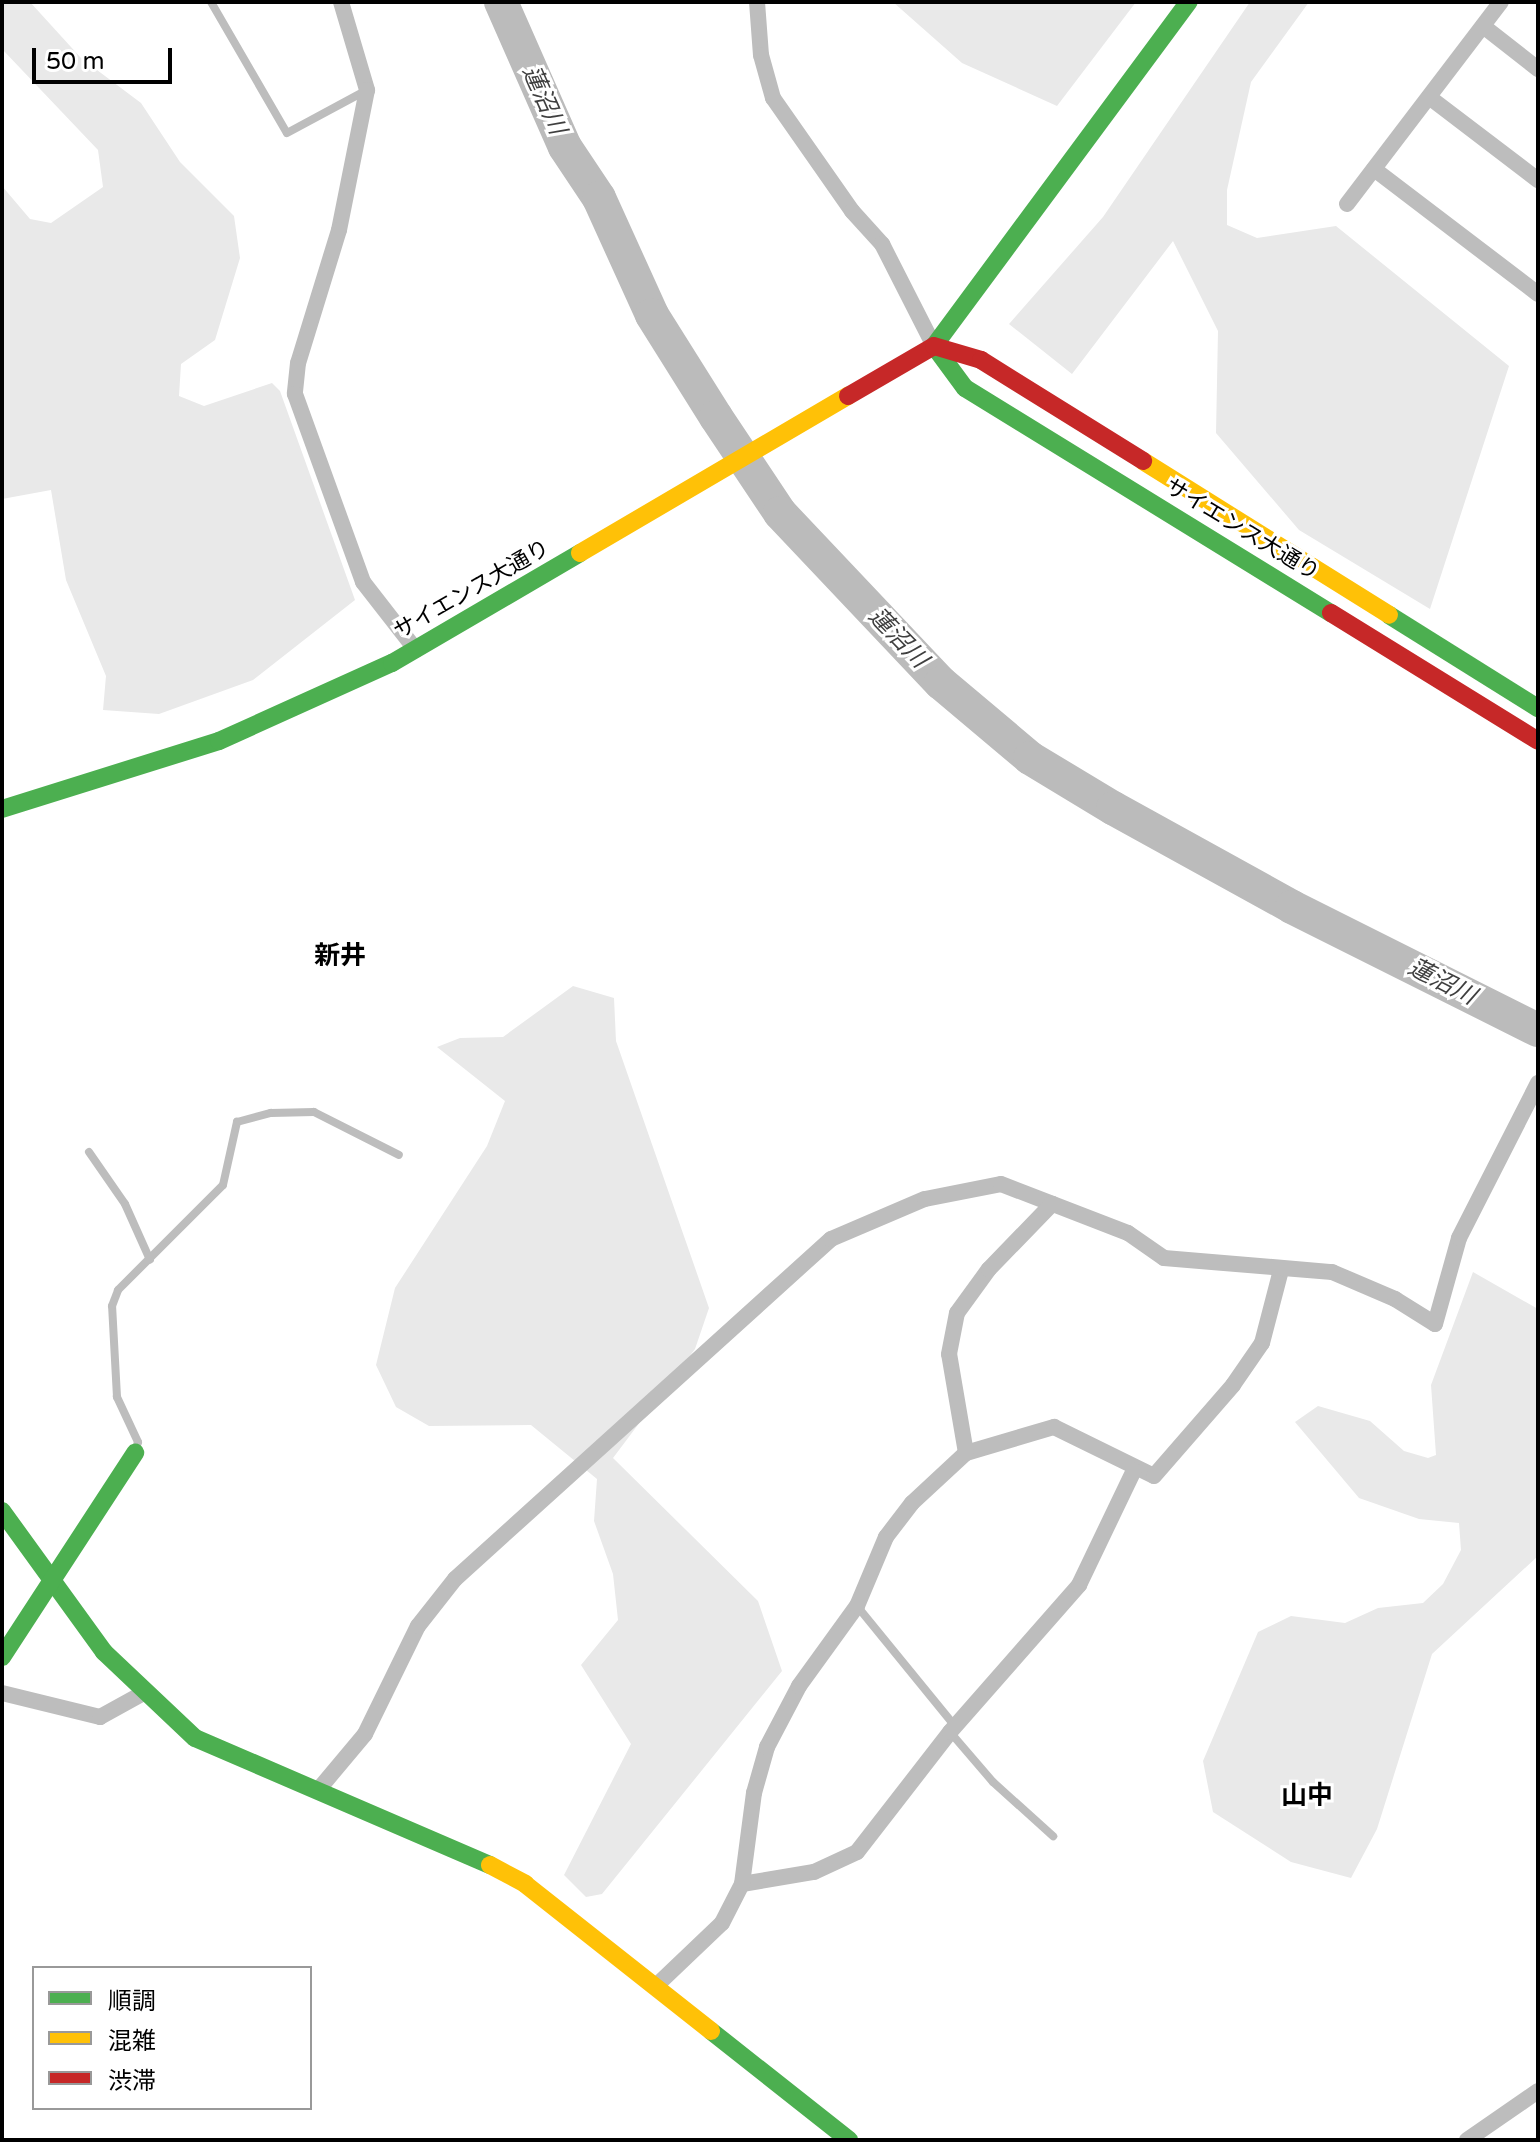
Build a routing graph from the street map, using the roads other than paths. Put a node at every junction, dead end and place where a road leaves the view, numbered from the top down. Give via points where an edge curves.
1 (211, 2) edge
2 (341, 2) edge
3 (757, 2) edge
4 (1189, 2) edge
5 (1501, 2) edge
6 (1483, 26) junction
7 (1538, 69) edge
8 (367, 90) junction
9 (1429, 97) junction
10 (1374, 169) junction
11 (1538, 180) edge
12 (1347, 204) dead end
13 (1538, 294) edge
14 (934, 346) junction
15 (416, 650) junction
16 (1538, 708) edge
17 (1538, 741) edge
18 (2, 809) edge
19 (1538, 1083) edge
20 (89, 1152) dead end
21 (399, 1155) dead end
22 (1052, 1204) junction
23 (150, 1260) junction
24 (1281, 1270) junction
25 (135, 1453) joint
26 (966, 1453) junction
27 (1134, 1470) junction
28 (2, 1511) edge
29 (53, 1581) junction
30 (857, 1606) junction
31 (2, 1657) edge
32 (2, 1693) edge
33 (140, 1695) junction
34 (953, 1729) junction
35 (319, 1789) junction
36 (1053, 1836) dead end
37 (742, 1884) junction
38 (658, 1984) junction
39 (1538, 2091) edge
40 (849, 2140) edge
41 (1467, 2140) edge

1 - 8 lane via 287,133
2 - 8 street
3 - 14 street via 761,55 773,98 852,211 882,244
4 - 14 main road
5 - 6 street
6 - 7 street
6 - 9 street
8 - 15 street via 339,230 298,363 295,394 363,582
9 - 10 street
9 - 11 street
10 - 12 street
10 - 13 street
14 - 15 main road, サイエンス大通り
14 - 16 main road, サイエンス大通り via 981,360
14 - 17 main road, サイエンス大通り via 965,388
15 - 18 main road, サイエンス大通り via 219,741
19 - 24 street via 1459,1238 1435,1324 1395,1299 1332,1272
20 - 23 lane via 125,1204
21 - 23 lane via 314,1112 271,1113 237,1122 223,1185
22 - 24 street via 1128,1233 1164,1258
22 - 26 street via 989,1269 957,1313 949,1354
22 - 35 street via 1001,1184 975,1186 925,1199 831,1239 455,1579 418,1626 365,1734
23 - 25 lane via 118,1290 112,1306 117,1397 138,1442
24 - 27 street via 1262,1343 1233,1385 1154,1476
25 - 29 main road
26 - 27 street via 1054,1427
26 - 30 street via 912,1503 886,1537
27 - 34 street via 1079,1585
28 - 29 main road
29 - 31 main road
29 - 33 main road
30 - 34 lane
30 - 37 street via 799,1686 767,1747 754,1793
32 - 33 street via 100,1717
33 - 35 main road via 195,1738
34 - 36 lane via 993,1782
34 - 37 street via 857,1852 814,1872
35 - 38 main road via 454,1845 525,1884
37 - 38 street via 722,1923
38 - 40 main road
39 - 41 street

